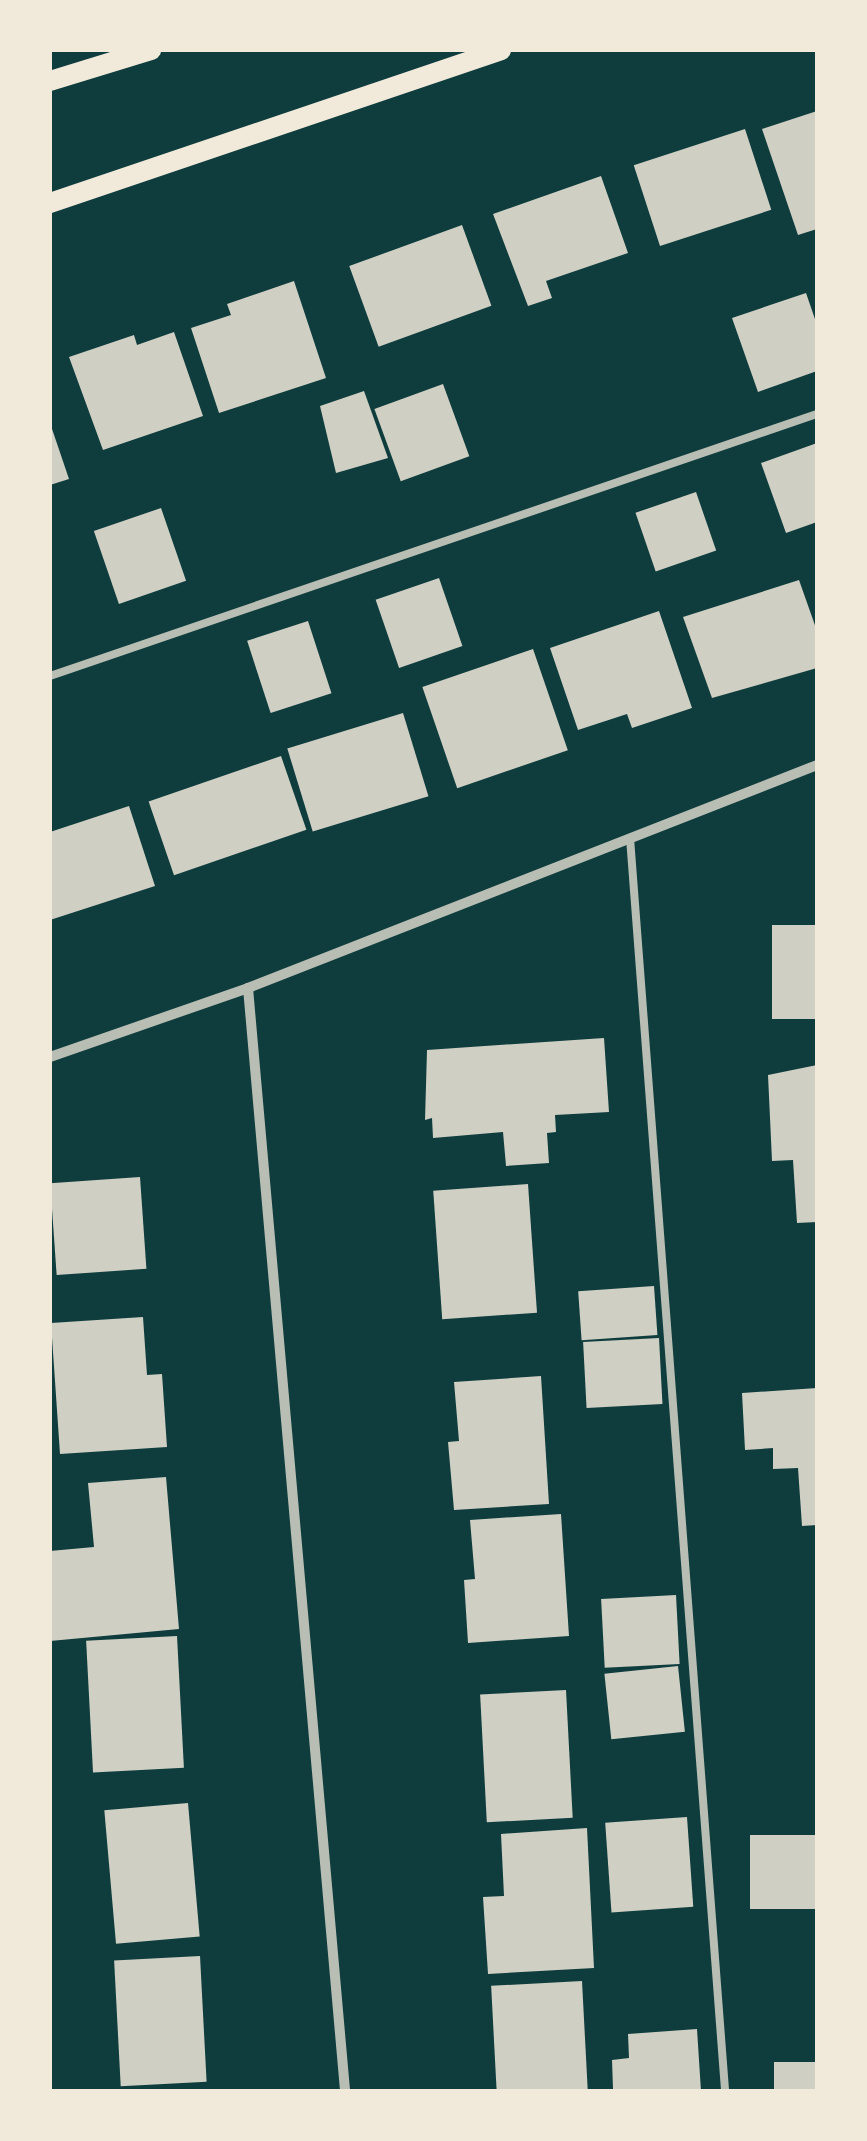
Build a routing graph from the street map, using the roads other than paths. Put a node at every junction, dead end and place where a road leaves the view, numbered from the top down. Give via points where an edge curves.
1 (151, 50) edge
2 (500, 50) edge
3 (50, 81) edge
4 (50, 203) edge
5 (817, 414) edge
6 (50, 676) edge
7 (817, 765) edge
8 (630, 838) junction
9 (248, 988) junction
10 (50, 1056) edge
11 (345, 2091) edge
12 (725, 2091) edge

1 - 3 main road
2 - 4 main road
5 - 6 lane
7 - 8 street
8 - 9 street
8 - 12 lane
9 - 10 street
9 - 11 street

